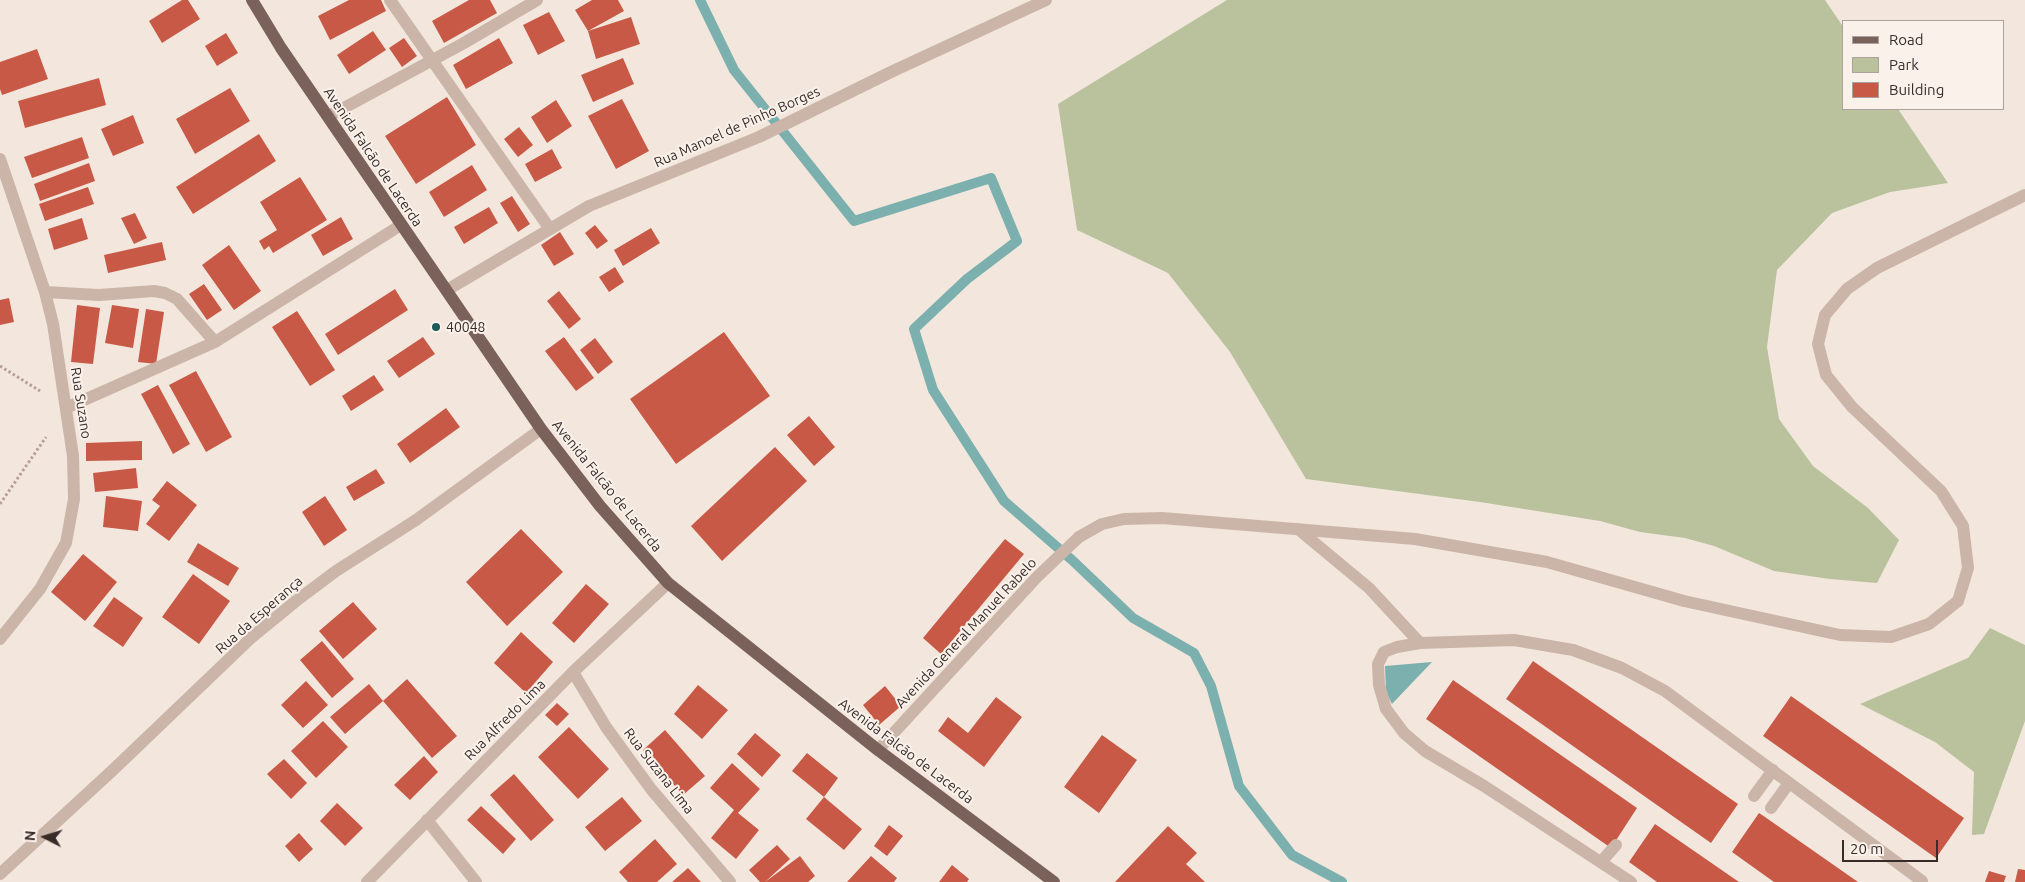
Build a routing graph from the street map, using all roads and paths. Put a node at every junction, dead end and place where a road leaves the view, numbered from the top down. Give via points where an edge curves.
1 (252, 0) edge
2 (390, 0) edge
3 (537, 0) edge
4 (1046, 0) edge
5 (433, 60) junction
6 (329, 116) junction
7 (0, 159) edge
8 (2025, 195) edge
9 (401, 225) junction
10 (550, 229) junction
11 (447, 290) junction
12 (45, 292) junction
13 (215, 342) junction
14 (0, 366) edge
15 (66, 408) junction
16 (541, 429) junction
17 (0, 504) edge
18 (1298, 529) junction
19 (668, 584) junction
20 (0, 639) edge
21 (1420, 643) junction
22 (573, 672) junction
23 (878, 750) junction
24 (1773, 770) junction
25 (1789, 783) junction
26 (1754, 796) dead end
27 (1771, 808) dead end
28 (426, 820) junction
29 (1616, 845) dead end
30 (1601, 862) junction
31 (0, 874) edge
32 (1922, 881) edge
33 (367, 882) edge
34 (476, 882) edge
35 (730, 882) edge
36 (1054, 882) edge
37 (1631, 882) edge

1 - 6 main road, Avenida Falcão de Lacerda
2 - 5 street
3 - 5 street
4 - 10 street, Rua Manoel de Pinho Borges via 759,137 590,206
5 - 6 street
5 - 10 street
6 - 9 main road, Avenida Falcão de Lacerda
7 - 12 street, Rua Suzano
8 - 18 street, Avenida General Manuel Rabelo via 1877,268 1846,289 1825,315 1818,344 1826,374 1847,400 1941,491 1963,526 1968,568 1958,601 1929,624 1891,637 1840,636 1684,601 1547,562 1415,539
9 - 11 main road, Avenida Falcão de Lacerda
9 - 13 street
10 - 11 street, Rua Manoel de Pinho Borges
11 - 16 main road, Avenida Falcão de Lacerda
12 - 13 street via 99,295 154,291 165,294 177,299
12 - 15 street, Rua Suzano
13 - 15 street
14 - 15 path
15 - 17 path
15 - 20 street, Rua Suzano via 74,456 74,498 66,543 40,589
16 - 19 main road, Avenida Falcão de Lacerda via 600,506
16 - 31 street, Rua da Esperança via 416,520 336,571 252,637
18 - 21 street via 1369,588
18 - 23 street, Avenida General Manuel Rabelo via 1162,518 1124,519 1102,524 1079,537 1036,578
19 - 22 street, Rua Alfredo Lima
19 - 23 main road, Avenida Falcão de Lacerda
21 - 24 street via 1514,640 1573,650 1622,668 1665,691
21 - 30 street via 1384,652 1378,664 1379,686 1386,710 1404,733 1425,751
22 - 28 street, Rua Alfredo Lima
22 - 35 street, Rua Suzana Lima via 606,727 652,789
23 - 36 main road, Avenida Falcão de Lacerda
24 - 25 street
24 - 26 street
25 - 27 street
25 - 32 street
28 - 33 street, Rua Alfredo Lima
28 - 34 street
29 - 30 street
30 - 37 street

